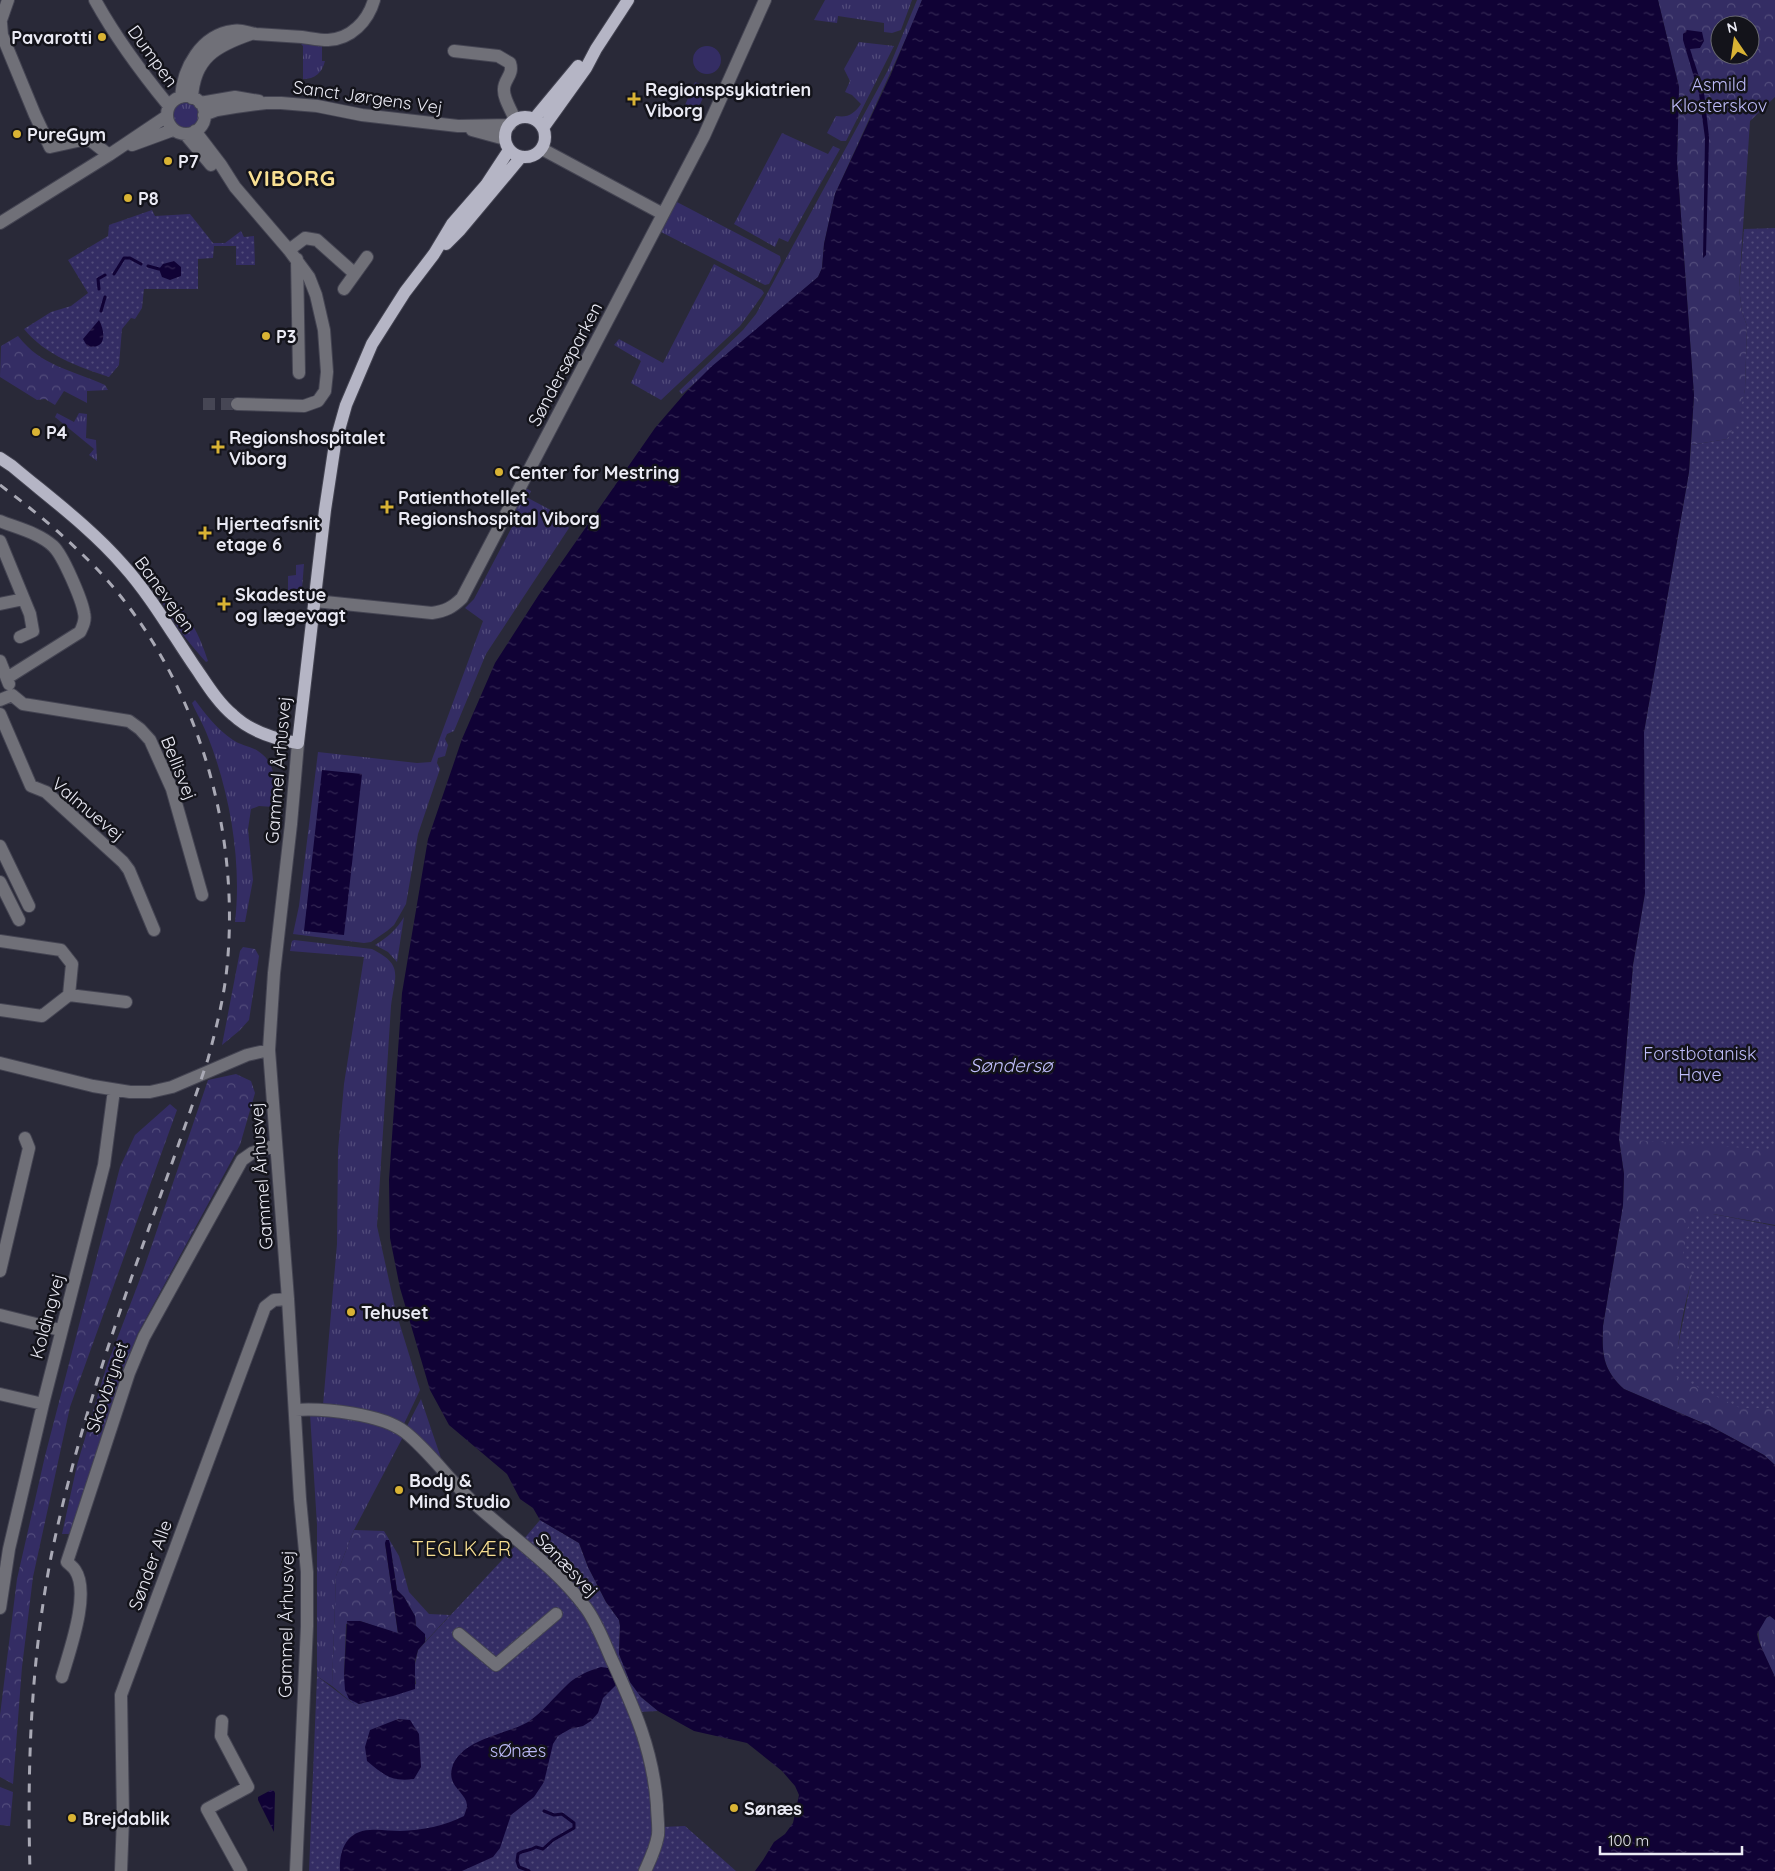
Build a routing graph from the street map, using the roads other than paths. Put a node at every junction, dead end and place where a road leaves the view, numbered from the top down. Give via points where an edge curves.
1 (8, 0) edge
2 (95, 0) edge
3 (374, 0) edge
4 (628, 0) edge
5 (765, 0) edge
6 (1, 23) edge
7 (454, 51) dead end
8 (191, 99) junction
9 (266, 103) junction
10 (168, 111) junction
11 (204, 116) junction
12 (513, 122) junction
13 (539, 123) junction
14 (465, 127) junction
15 (185, 132) junction
16 (507, 144) junction
17 (542, 149) junction
18 (109, 155) junction
19 (521, 157) junction
20 (663, 214) junction
21 (0, 223) edge
22 (434, 254) junction
23 (293, 255) junction
24 (367, 257) dead end
25 (354, 273) junction
26 (312, 283) junction
27 (344, 289) dead end
28 (298, 302) junction
29 (299, 373) dead end
30 (237, 404) tunnel mouth
31 (0, 458) edge
32 (0, 521) edge
33 (0, 541) edge
34 (24, 599) junction
35 (315, 601) junction
36 (0, 604) edge
37 (20, 637) dead end
38 (0, 661) edge
39 (7, 678) junction
40 (12, 695) junction
41 (0, 700) edge
42 (0, 714) edge
43 (298, 743) junction
44 (0, 846) edge
45 (0, 882) edge
46 (202, 895) dead end
47 (29, 906) dead end
48 (19, 920) dead end
49 (154, 930) dead end
50 (0, 941) edge
51 (69, 995) junction
52 (126, 1002) dead end
53 (0, 1010) edge
54 (269, 1050) junction
55 (0, 1063) edge
56 (114, 1090) junction
57 (25, 1138) dead end
58 (276, 1145) junction
59 (0, 1271) edge
60 (288, 1299) junction
61 (0, 1315) edge
62 (60, 1330) junction
63 (0, 1394) edge
64 (42, 1404) junction
65 (295, 1410) junction
66 (4, 1549) edge
67 (0, 1608) edge
68 (556, 1614) dead end
69 (459, 1634) dead end
70 (62, 1677) dead end
71 (222, 1721) dead end
72 (121, 1871) edge
73 (241, 1871) edge
74 (296, 1871) edge
75 (645, 1871) edge

1 - 6 street
2 - 10 street, Dumpen
3 - 8 street via 365,20 341,38 326,40 253,34 224,44 207,57 195,74
4 - 13 main road via 586,68
5 - 20 street, Søndersøparken via 704,136
6 - 18 street via 2,35 50,147 91,141
7 - 12 street via 498,56 510,63 512,68 503,92
8 - 9 street, Sanct Jørgens Vej via 235,97
8 - 10 street via 176,99
8 - 11 street
9 - 11 street, Sanct Jørgens Vej via 217,110
9 - 14 street, Sanct Jørgens Vej via 318,106 369,116
10 - 15 street via 170,126
10 - 18 street
11 - 15 street via 202,124
12 - 13 main road via 528,117
12 - 14 street, Sanct Jørgens Vej
12 - 16 main road via 507,129
13 - 17 main road via 546,136
14 - 16 street, Sanct Jørgens Vej
15 - 18 street
15 - 23 street
16 - 19 main road
16 - 22 main road via 486,185 452,224
17 - 19 main road via 533,156
17 - 20 street
18 - 21 street
19 - 22 main road via 460,230
20 - 35 street, Søndersøparken via 462,598 445,611 432,613
22 - 35 main road, Gammel Århusvej via 372,344 346,405 335,444
23 - 25 street via 305,238 317,240
23 - 26 street
23 - 28 street
24 - 25 street
25 - 27 street
26 - 28 street via 304,289
26 - 30 street via 324,330 325,391 318,400 304,406
28 - 29 street
31 - 43 main road, Banevejen via 115,556 155,605 204,680 233,716 252,729 278,740
32 - 39 street via 53,546 63,560 85,614 80,632
33 - 34 street
34 - 36 street
34 - 37 street via 33,631
35 - 43 main road, Gammel Århusvej
38 - 39 street
39 - 40 street
40 - 41 street
40 - 46 street, Bellisvej via 23,704 129,721 140,729 150,740 172,789
42 - 49 street, Valmuevej via 30,786 46,792 123,862
43 - 54 street, Gammel Århusvej
44 - 47 street
45 - 48 street
50 - 51 street via 61,950 72,964
51 - 52 street
51 - 53 street via 42,1016
54 - 56 street via 247,1055 172,1087 150,1092
54 - 58 street, Gammel Århusvej
55 - 56 street
56 - 62 street, Koldingvej via 104,1165
57 - 59 street via 29,1148
58 - 60 street, Gammel Århusvej
58 - 70 street, Skovbrynet via 242,1160 144,1337 129,1373 67,1562 76,1571 81,1598 75,1636
60 - 65 street, Gammel Århusvej
60 - 72 street, Sønder Alle via 274,1300 265,1307 121,1695
61 - 62 street
62 - 64 street, Koldingvej
63 - 64 street
64 - 66 street, Koldingvej
65 - 74 street, Gammel Århusvej via 307,1565
65 - 75 street, Sønæsvej via 342,1412 375,1419 403,1430 471,1500 552,1570 586,1609 635,1710 650,1760 656,1788 658,1833
66 - 67 street, Koldingvej
68 - 69 street via 496,1665
71 - 73 street via 222,1736 248,1787 207,1809

